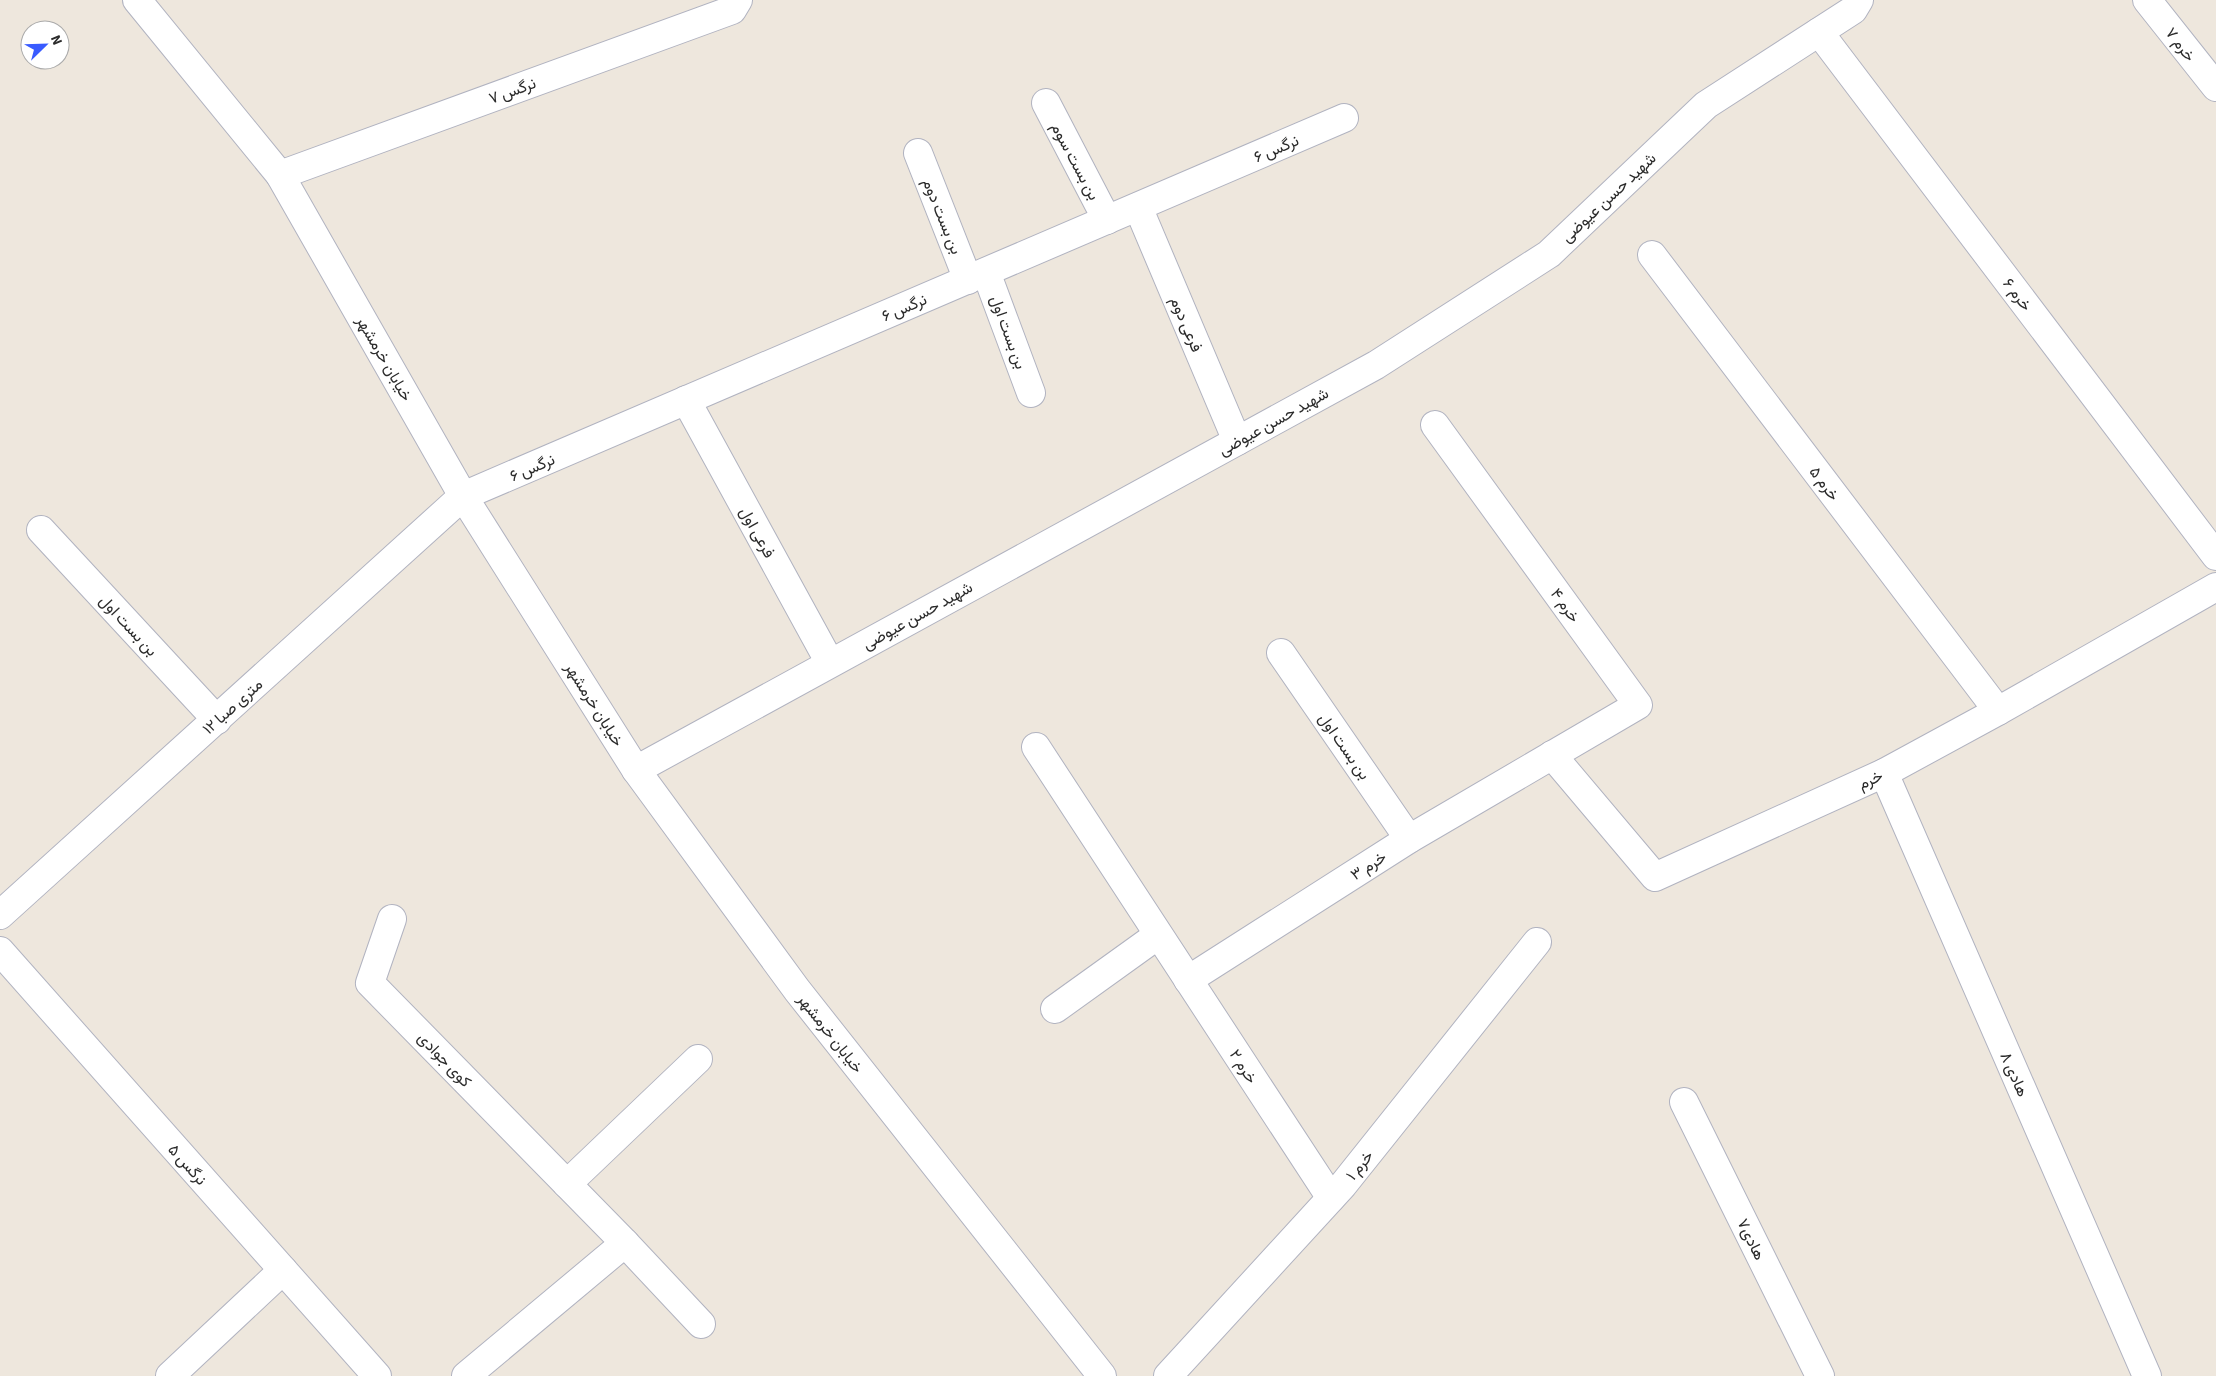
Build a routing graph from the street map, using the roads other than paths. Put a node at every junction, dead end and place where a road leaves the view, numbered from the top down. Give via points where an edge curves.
1 (137, 0) edge
2 (738, 0) edge
3 (1859, 0) edge
4 (2147, 0) edge
5 (1819, 32) junction
6 (2216, 87) edge
7 (1046, 103) dead end
8 (1344, 118) dead end
9 (918, 153) dead end
10 (280, 174) junction
11 (1138, 207) junction
12 (1107, 220) junction
13 (1652, 255) dead end
14 (977, 276) junction
15 (1031, 392) dead end
16 (686, 400) junction
17 (1435, 425) dead end
18 (1237, 441) junction
19 (463, 496) junction
20 (41, 530) dead end
21 (2216, 556) edge
22 (2216, 587) edge
23 (1281, 653) dead end
24 (830, 663) junction
25 (1998, 711) junction
26 (217, 720) junction
27 (1036, 748) dead end
28 (1552, 755) junction
29 (636, 770) junction
30 (1884, 773) junction
31 (1409, 839) junction
32 (0, 916) edge
33 (392, 919) dead end
34 (1158, 935) junction
35 (1537, 942) dead end
36 (0, 951) edge
37 (1188, 980) junction
38 (1055, 1009) dead end
39 (698, 1059) dead end
40 (1684, 1102) dead end
41 (567, 1184) junction
42 (1330, 1198) junction
43 (625, 1243) junction
44 (283, 1270) junction
45 (701, 1324) dead end
46 (170, 1376) edge
47 (377, 1376) edge
48 (466, 1376) edge
49 (1102, 1376) edge
50 (1168, 1376) edge
51 (1820, 1376) edge
52 (2146, 1376) edge

1 - 10 street, خیابان خرمشهر
2 - 10 street, نرگس ۷ via 732,10
3 - 5 street, شهید حسن عیوضی via 1853,10
4 - 6 street, خرم ۷
5 - 18 street, شهید حسن عیوضی via 1706,105 1549,254 1376,365
5 - 21 street, خرم ۶
7 - 12 street, بن بست سوم
8 - 11 street, نرگس ۶
9 - 14 street, بن بست دوم
10 - 19 street, خیابان خرمشهر
11 - 12 street, نرگس ۶
11 - 18 street, فرعی دوم
12 - 14 street, نرگس ۶
13 - 25 street, خرم ۵
14 - 15 street, بن بست اول
14 - 16 street, نرگس ۶
16 - 19 street, نرگس ۶
16 - 24 street, فرعی اول
17 - 28 street, خرم ۴ via 1638,705
18 - 24 street, شهید حسن عیوضی
19 - 26 street, ۱۲ متری صبا
19 - 29 street, خیابان خرمشهر
20 - 26 street, بن بست اول
22 - 25 street, خرم
23 - 31 street, بن بست اول
24 - 29 street, شهید حسن عیوضی
25 - 30 street, خرم
26 - 32 street, ۱۲ متری صبا
27 - 34 street, خرم ۲
28 - 30 street, خرم via 1655,877
28 - 31 street, خرم ۳
29 - 49 street, خیابان خرمشهر via 797,990
30 - 52 street, هادی ۸
31 - 37 street, خرم ۳
33 - 41 street, کوی جوادی via 370,983
34 - 37 street, خرم ۲
34 - 38 street
35 - 42 street, خرم ۱
36 - 44 street, نرگس ۵
37 - 42 street, خرم ۲
39 - 41 street
40 - 51 street, هادی۷
41 - 43 street, کوی جوادی
42 - 50 street, خرم ۱
43 - 45 street, کوی جوادی
43 - 48 street
44 - 46 street
44 - 47 street, نرگس ۵

